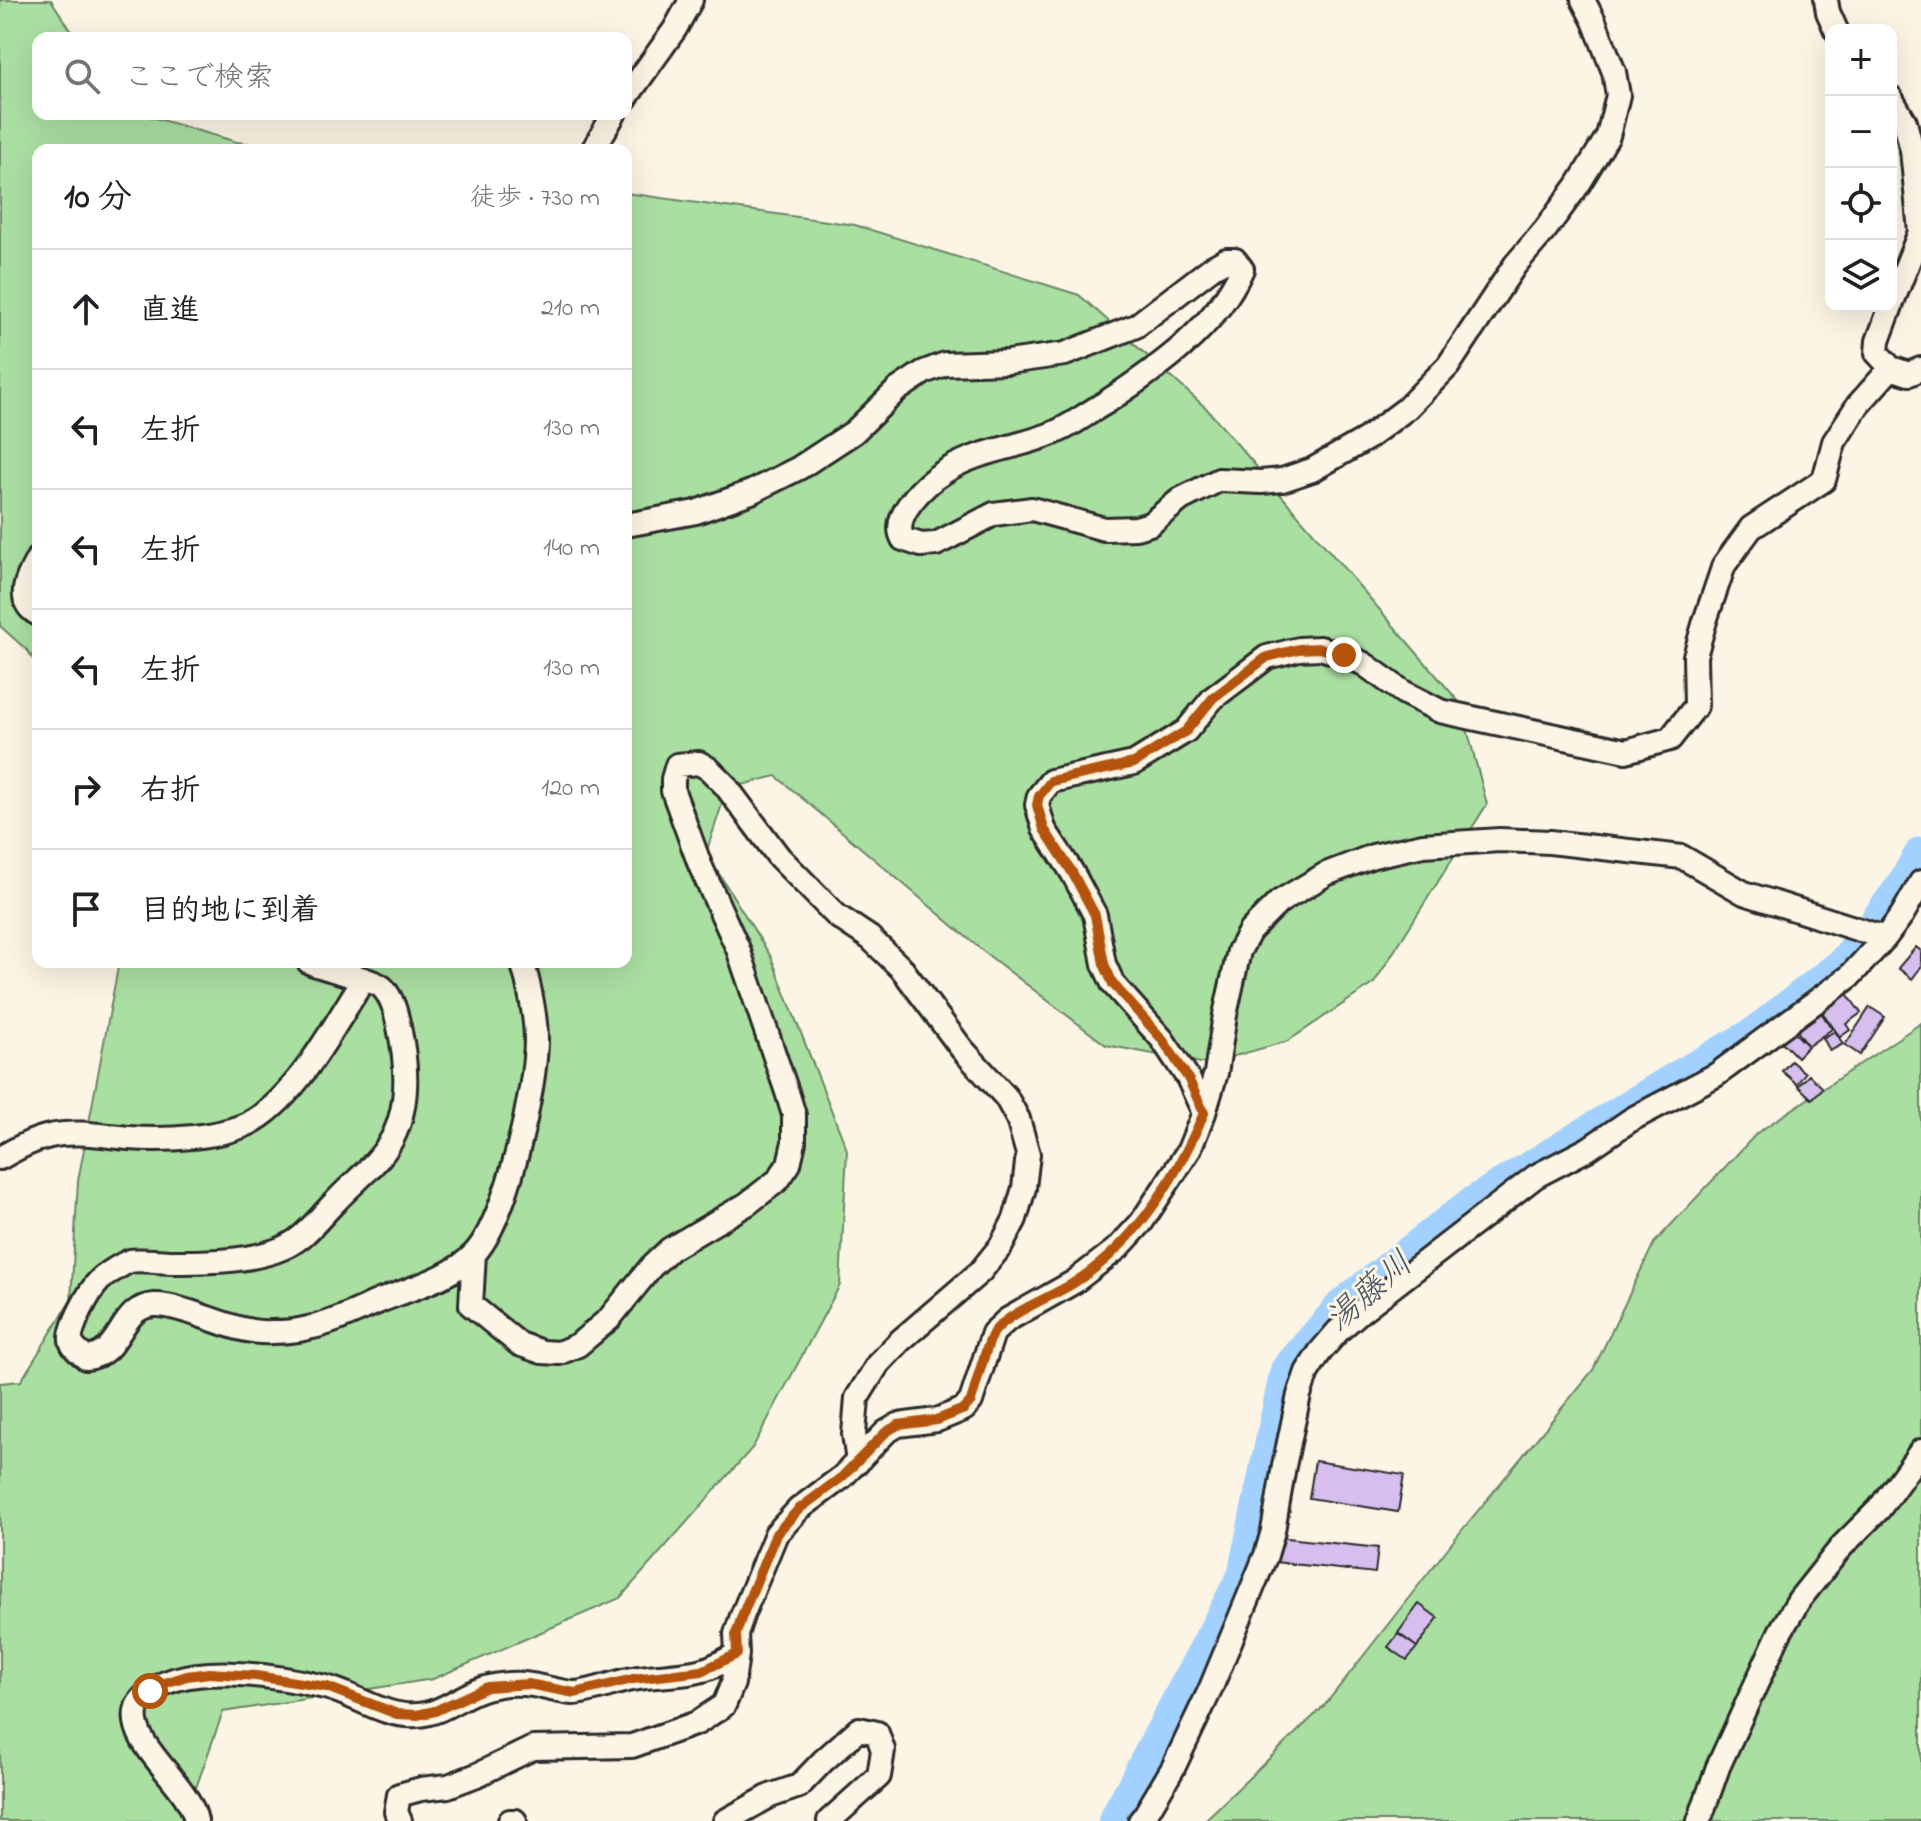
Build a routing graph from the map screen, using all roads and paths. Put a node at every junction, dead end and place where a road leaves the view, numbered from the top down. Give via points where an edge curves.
1 (691, 0) edge
2 (1583, 0) edge
3 (1826, 0) edge
4 (1833, 24) edge
5 (632, 90) edge
6 (1897, 108) edge
7 (610, 120) edge
8 (596, 144) edge
9 (1897, 291) edge
10 (1889, 312) edge
11 (1891, 368) junction
12 (1921, 369) edge
13 (632, 524) edge
14 (32, 568) edge
15 (32, 610) edge
16 (1921, 882) edge
17 (1885, 938) junction
18 (327, 968) edge
19 (524, 968) edge
20 (363, 980) junction
21 (1204, 1113) junction
22 (0, 1158) edge
23 (474, 1254) junction
24 (1921, 1451) edge
25 (858, 1462) junction
26 (737, 1654) junction
27 (196, 1821) edge
28 (400, 1821) edge
29 (725, 1821) edge
30 (829, 1821) edge
31 (1140, 1821) edge
32 (1699, 1821) edge

1 - 5 street
2 - 13 street via 1614,72 1618,95 1608,136 1448,366 1406,409 1312,470 1282,480 1219,480 1136,528 1104,529 1032,509 994,514 936,544 921,545 900,533 911,502 941,473 970,458 1057,432 1149,374 1206,323 1235,285 1242,269 1235,260 1226,260 1136,326 1065,354 945,364 924,372 854,432 799,468 696,512
3 - 4 street
6 - 9 street via 1912,150 1920,232
7 - 8 street
10 - 11 street via 1877,353
11 - 12 street via 1909,374
11 - 21 street via 1834,442 1824,480 1751,528 1724,565 1695,656 1696,706 1670,739 1626,751 1440,711 1344,655 1299,649 1267,657 1213,698 1186,731 1134,763 1051,781 1037,805 1044,829 1095,915 1113,984 1162,1039
14 - 15 street via 24,590
16 - 17 street
17 - 21 street via 1744,893 1682,857 1500,840 1423,845 1373,856 1326,874 1279,902 1250,931 1239,951
17 - 31 street via 1849,977 1716,1075 1536,1176 1361,1311 1320,1352 1299,1395 1266,1555 1210,1690
18 - 20 street
19 - 23 street via 536,1038 531,1090 510,1180 489,1234
20 - 22 street via 291,1088 257,1119 235,1129 150,1140 53,1135
20 - 23 street via 378,983 394,1007 406,1082 391,1141 368,1172 301,1238 276,1251 200,1262 129,1261 99,1280 75,1319 70,1338 86,1358 97,1357 109,1349 131,1314 151,1305 167,1305 254,1333 308,1328 448,1272
21 - 25 street via 1189,1150 1118,1248 993,1333 964,1409 937,1420 898,1425
23 - 25 street via 471,1305 519,1344 559,1353 578,1345 609,1319 670,1249 747,1204 789,1164 794,1115 787,1092 738,949 673,791 677,765 699,763 725,785 798,877 902,969 1006,1097 1028,1154 1015,1219 1001,1246 980,1272 878,1364 857,1398
24 - 32 street via 1879,1509 1799,1600 1718,1767
25 - 26 street via 776,1534 736,1634
26 - 27 street via 702,1671 575,1693 528,1684 487,1687 417,1715 397,1714 327,1687 256,1676 187,1676 150,1691 137,1704 136,1718 158,1763 184,1790
26 - 28 street via 724,1705 697,1723 632,1746 533,1748 448,1786 399,1795
29 - 30 street via 799,1786 859,1729 877,1733 883,1750 879,1776

